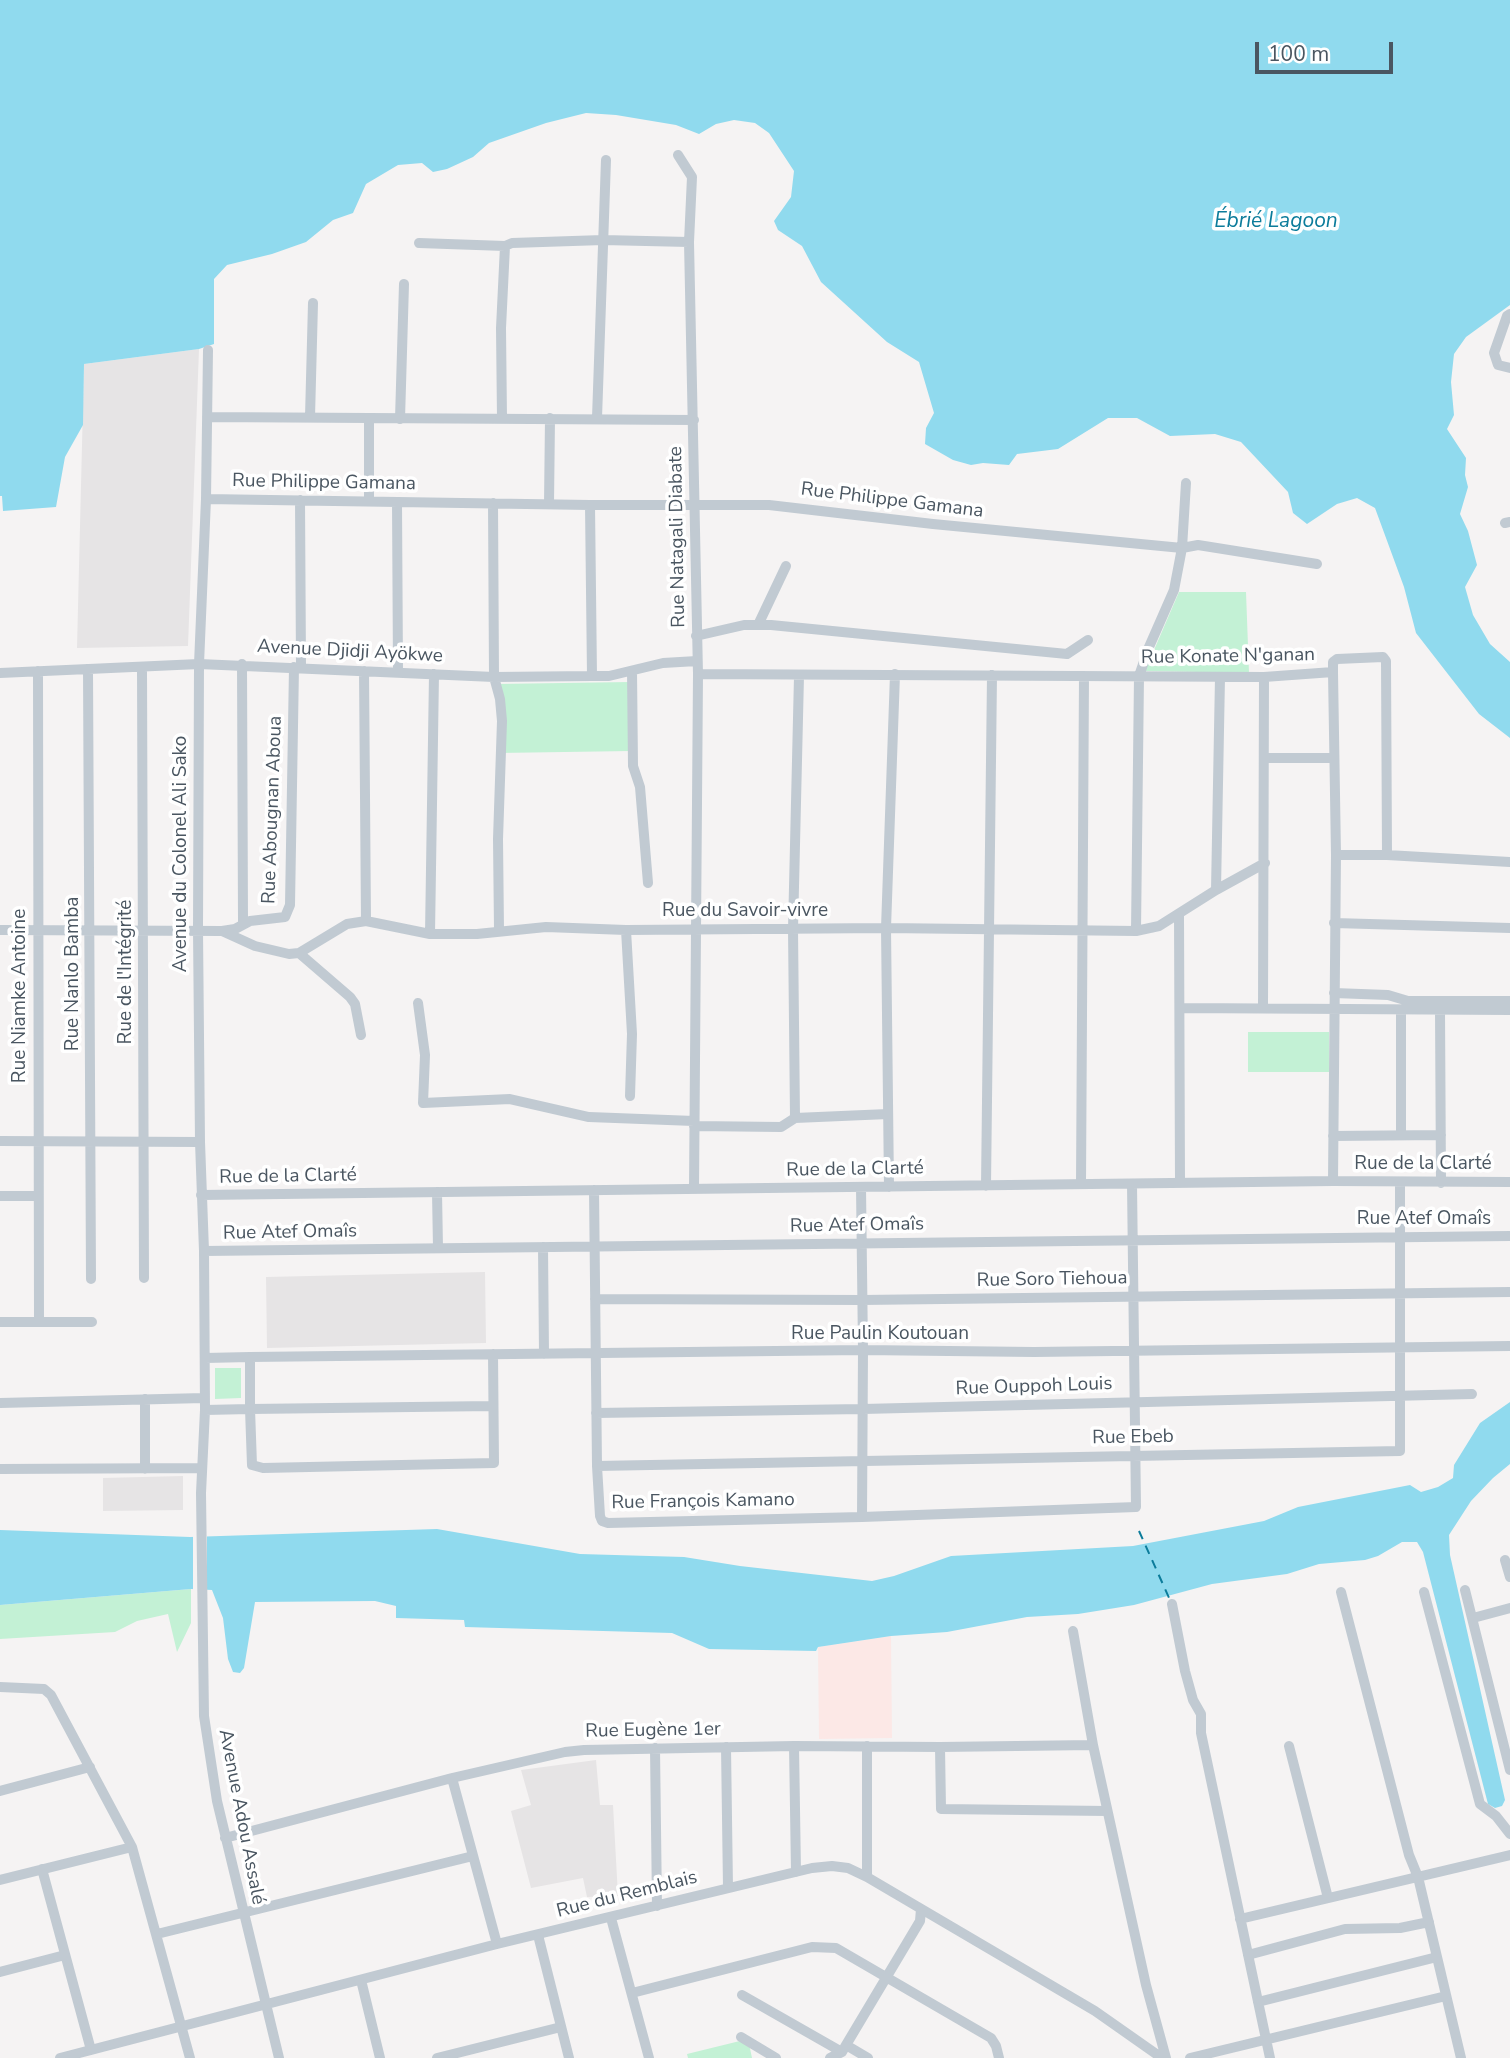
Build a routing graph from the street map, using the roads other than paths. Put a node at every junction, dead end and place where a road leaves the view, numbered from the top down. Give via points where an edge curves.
1 (678, 155) dead end
2 (606, 160) dead end
3 (603, 240) junction
4 (689, 242) junction
5 (419, 243) dead end
6 (505, 246) junction
7 (404, 284) dead end
8 (313, 303) dead end
9 (1510, 314) edge
10 (208, 350) dead end
11 (1510, 368) edge
12 (207, 417) junction
13 (310, 418) junction
14 (550, 418) junction
15 (597, 418) junction
16 (369, 419) junction
17 (400, 419) junction
18 (502, 419) junction
19 (694, 420) junction
20 (1186, 483) dead end
21 (206, 499) junction
22 (300, 500) junction
23 (369, 501) junction
24 (397, 502) junction
25 (493, 503) junction
26 (550, 504) junction
27 (590, 505) junction
28 (696, 505) junction
29 (1182, 548) junction
30 (1317, 564) dead end
31 (786, 566) dead end
32 (758, 625) junction
33 (696, 636) junction
34 (1088, 640) dead end
35 (697, 662) junction
36 (199, 664) junction
37 (242, 664) junction
38 (142, 667) junction
39 (298, 667) junction
40 (88, 669) junction
41 (38, 671) junction
42 (364, 671) junction
43 (632, 671) junction
44 (398, 672) junction
45 (1333, 672) junction
46 (0, 673) edge
47 (434, 674) junction
48 (698, 674) junction
49 (895, 674) junction
50 (992, 675) junction
51 (592, 676) junction
52 (799, 676) junction
53 (1084, 676) junction
54 (494, 677) junction
55 (1139, 677) junction
56 (1220, 677) junction
57 (1264, 677) junction
58 (1264, 758) junction
59 (1334, 758) junction
60 (1336, 855) junction
61 (1387, 855) junction
62 (1510, 862) edge
63 (1265, 863) junction
64 (648, 883) dead end
65 (1216, 890) junction
66 (1179, 915) junction
67 (366, 921) junction
68 (243, 922) junction
69 (1334, 923) junction
70 (886, 928) junction
71 (143, 929) junction
72 (697, 929) junction
73 (793, 929) junction
74 (1510, 929) edge
75 (0, 930) edge
76 (38, 930) junction
77 (90, 930) junction
78 (198, 930) junction
79 (499, 930) junction
80 (626, 930) junction
81 (989, 930) junction
82 (1083, 930) junction
83 (222, 931) junction
84 (1136, 931) junction
85 (430, 934) junction
86 (299, 953) junction
87 (1334, 993) junction
88 (1510, 1001) edge
89 (418, 1003) dead end
90 (1181, 1008) junction
91 (1263, 1008) junction
92 (1334, 1009) junction
93 (1510, 1010) edge
94 (1401, 1011) junction
95 (1440, 1011) junction
96 (361, 1035) dead end
97 (630, 1096) dead end
98 (888, 1114) junction
99 (795, 1118) junction
100 (694, 1123) junction
101 (1401, 1135) junction
102 (1441, 1135) junction
103 (1333, 1136) junction
104 (0, 1141) edge
105 (37, 1141) junction
106 (91, 1141) junction
107 (144, 1141) junction
108 (200, 1142) junction
109 (1333, 1181) junction
110 (1510, 1182) edge
111 (1180, 1183) junction
112 (1401, 1183) junction
113 (1441, 1183) junction
114 (1082, 1184) junction
115 (1132, 1184) junction
116 (986, 1186) junction
117 (861, 1187) junction
118 (889, 1187) junction
119 (694, 1189) junction
120 (594, 1190) junction
121 (437, 1192) junction
122 (201, 1195) junction
123 (0, 1196) edge
124 (37, 1196) junction
125 (1510, 1236) edge
126 (1399, 1237) junction
127 (1133, 1240) junction
128 (862, 1243) junction
129 (543, 1247) junction
130 (595, 1247) junction
131 (438, 1248) junction
132 (204, 1251) junction
133 (144, 1278) dead end
134 (91, 1279) dead end
135 (1510, 1292) edge
136 (1400, 1293) junction
137 (1132, 1297) junction
138 (595, 1299) junction
139 (862, 1300) junction
140 (0, 1322) edge
141 (39, 1322) junction
142 (92, 1322) dead end
143 (1510, 1346) edge
144 (1401, 1349) junction
145 (863, 1350) junction
146 (1133, 1351) junction
147 (596, 1353) junction
148 (494, 1354) junction
149 (544, 1354) junction
150 (250, 1357) junction
151 (205, 1358) junction
152 (1472, 1394) dead end
153 (1401, 1397) junction
154 (204, 1398) junction
155 (145, 1399) junction
156 (1134, 1402) junction
157 (0, 1403) edge
158 (494, 1406) junction
159 (250, 1409) junction
160 (863, 1409) junction
161 (205, 1410) junction
162 (596, 1412) junction
163 (1135, 1455) junction
164 (863, 1462) junction
165 (597, 1465) junction
166 (202, 1468) junction
167 (0, 1469) edge
168 (145, 1469) junction
169 (862, 1517) junction
170 (1505, 1560) dead end
171 (1510, 1577) edge
172 (1465, 1590) dead end
173 (1342, 1592) dead end
174 (1424, 1592) dead end
175 (1172, 1604) dead end
176 (1510, 1608) edge
177 (1473, 1618) junction
178 (1073, 1631) dead end
179 (0, 1686) edge
180 (1093, 1745) junction
181 (794, 1746) junction
182 (867, 1746) junction
183 (1289, 1746) dead end
184 (726, 1747) junction
185 (655, 1748) junction
186 (940, 1748) junction
187 (90, 1768) junction
188 (1510, 1770) edge
189 (452, 1778) junction
190 (0, 1791) edge
191 (1107, 1811) junction
192 (1510, 1834) edge
193 (225, 1838) junction
194 (132, 1847) junction
195 (1510, 1855) edge
196 (473, 1856) junction
197 (43, 1869) junction
198 (796, 1872) junction
199 (867, 1877) junction
200 (1418, 1877) junction
201 (0, 1880) edge
202 (728, 1888) junction
203 (1328, 1898) junction
204 (657, 1906) junction
205 (921, 1909) junction
206 (243, 1913) junction
207 (611, 1918) junction
208 (1240, 1919) junction
209 (1429, 1922) junction
210 (157, 1934) junction
211 (538, 1935) junction
212 (497, 1944) junction
213 (65, 1955) junction
214 (1248, 1955) junction
215 (1437, 1957) junction
216 (0, 1972) edge
217 (887, 1975) junction
218 (361, 1980) junction
219 (632, 1993) junction
220 (742, 1995) dead end
221 (1446, 1996) junction
222 (1258, 2002) junction
223 (267, 2006) junction
224 (181, 2027) junction
225 (561, 2027) junction
226 (741, 2037) dead end
227 (1265, 2039) junction
228 (844, 2048) junction
229 (91, 2050) junction
230 (60, 2058) edge
231 (190, 2058) edge
232 (279, 2058) edge
233 (380, 2058) edge
234 (438, 2058) edge
235 (569, 2058) edge
236 (649, 2058) edge
237 (776, 2058) edge
238 (830, 2058) edge
239 (868, 2058) edge
240 (999, 2058) edge
241 (1164, 2058) edge
242 (1189, 2058) edge
243 (1270, 2058) edge
244 (1461, 2058) edge

1 - 4 street, Rue Natagali Diabate via 692,177
2 - 3 street
3 - 4 street
3 - 6 street
3 - 15 street
4 - 19 street, Rue Natagali Diabate
5 - 6 street
6 - 18 street
7 - 17 street
8 - 13 street
9 - 11 street via 1494,353 1498,365
10 - 12 street, Avenue du Colonel Ali Sako
12 - 13 street
12 - 21 street, Avenue du Colonel Ali Sako
13 - 16 street
14 - 15 street
14 - 18 street
14 - 26 street
15 - 19 street
16 - 17 street
16 - 23 street
17 - 18 street
19 - 28 street, Rue Natagali Diabate
20 - 29 street
21 - 22 street, Rue Philippe Gamana
21 - 36 street, Avenue du Colonel Ali Sako
22 - 23 street, Rue Philippe Gamana
22 - 39 street
23 - 24 street, Rue Philippe Gamana
24 - 25 street, Rue Philippe Gamana
24 - 44 street
25 - 26 street, Rue Philippe Gamana
25 - 54 street
26 - 27 street, Rue Philippe Gamana
27 - 28 street, Rue Philippe Gamana
27 - 51 street
28 - 29 street, Rue Philippe Gamana via 799,507
28 - 33 street, Rue Natagali Diabate
29 - 30 street, Rue Philippe Gamana via 1198,545
29 - 55 street via 1174,590
31 - 32 street
32 - 33 street
32 - 34 street via 1067,654
33 - 35 street, Rue Natagali Diabate
35 - 43 street, Avenue Djidji Ayökwe via 663,663
35 - 48 street, Rue Natagali Diabate
36 - 37 street, Avenue Djidji Ayökwe
36 - 38 street, Avenue Djidji Ayökwe
36 - 78 street, Avenue du Colonel Ali Sako
37 - 39 street, Avenue Djidji Ayökwe
37 - 68 street
38 - 40 street, Avenue Djidji Ayökwe
38 - 71 street, Rue de l'Intégrité
39 - 42 street, Avenue Djidji Ayökwe
39 - 68 street, Rue Abougnan Aboua via 288,912 278,919
40 - 41 street, Avenue Djidji Ayökwe
40 - 77 street, Rue Nanlo Bamba
41 - 46 street, Avenue Djidji Ayökwe
41 - 76 street, Rue Niamke Antoine
42 - 44 street, Avenue Djidji Ayökwe
42 - 67 street
43 - 51 street, Avenue Djidji Ayökwe
43 - 64 street via 633,766 640,787
44 - 47 street, Avenue Djidji Ayökwe
45 - 57 street, Rue Konate N'ganan
45 - 59 street, Rue Konate N'ganan
45 - 61 street via 1337,659 1383,657 1387,661
47 - 54 street, Avenue Djidji Ayökwe
47 - 85 street
48 - 52 street, Rue Konate N'ganan
48 - 72 street, Rue Natagali Diabate
49 - 50 street, Rue Konate N'ganan
49 - 52 street, Rue Konate N'ganan
49 - 70 street
50 - 53 street, Rue Konate N'ganan
50 - 81 street
51 - 54 street, Avenue Djidji Ayökwe
52 - 73 street
53 - 55 street, Rue Konate N'ganan
53 - 82 street
54 - 79 street via 502,721
55 - 56 street, Rue Konate N'ganan
55 - 84 street
56 - 57 street, Rue Konate N'ganan
56 - 65 street
57 - 58 street
58 - 59 street
58 - 63 street
59 - 60 street, Rue Konate N'ganan
60 - 61 street
60 - 69 street, Rue Konate N'ganan
61 - 62 street
63 - 65 street, Rue du Savoir-vivre
63 - 91 street
65 - 66 street, Rue du Savoir-vivre
66 - 84 street, Rue du Savoir-vivre
66 - 90 street
67 - 85 street, Rue du Savoir-vivre
67 - 86 street via 347,924
68 - 83 street, Rue Abougnan Aboua
69 - 74 street
69 - 87 street, Rue Konate N'ganan
70 - 73 street, Rue du Savoir-vivre
70 - 81 street, Rue du Savoir-vivre
70 - 98 street
71 - 77 street, Rue Abougnan Aboua
71 - 78 street, Rue Abougnan Aboua
71 - 107 street, Rue de l'Intégrité
72 - 73 street, Rue du Savoir-vivre
72 - 80 street, Rue du Savoir-vivre
72 - 100 street, Rue Natagali Diabate
73 - 99 street
75 - 76 street, Rue Abougnan Aboua
76 - 77 street, Rue Abougnan Aboua
76 - 105 street, Rue Niamke Antoine
77 - 106 street, Rue Nanlo Bamba
78 - 83 street, Rue Abougnan Aboua
78 - 108 street, Avenue du Colonel Ali Sako
79 - 80 street, Rue du Savoir-vivre
79 - 85 street, Rue du Savoir-vivre
80 - 97 street
81 - 82 street, Rue du Savoir-vivre
81 - 116 street
82 - 84 street, Rue du Savoir-vivre
82 - 114 street
83 - 86 street via 274,952
86 - 96 street via 350,997
87 - 88 street via 1388,995 1408,1001
87 - 92 street, Rue Konate N'ganan
89 - 100 street via 425,1055 423,1103 510,1099 589,1117
90 - 91 street
90 - 111 street
91 - 92 street
92 - 94 street
92 - 103 street, Rue Konate N'ganan
93 - 95 street
94 - 95 street
94 - 101 street
95 - 102 street
98 - 99 street
98 - 118 street
99 - 100 street via 781,1127
100 - 119 street, Rue Natagali Diabate
101 - 102 street
101 - 103 street
102 - 113 street
103 - 109 street, Rue Konate N'ganan
104 - 105 street
105 - 106 street
105 - 124 street, Rue Niamke Antoine
106 - 107 street
106 - 134 street, Rue Nanlo Bamba
107 - 108 street
107 - 133 street, Rue de l'Intégrité
108 - 122 street, Avenue du Colonel Ali Sako
109 - 111 street, Rue de la Clarté
109 - 112 street, Rue de la Clarté
110 - 113 street, Rue de la Clarté
111 - 115 street, Rue de la Clarté
112 - 113 street, Rue de la Clarté
112 - 126 street, Rue Ebeb
114 - 115 street, Rue de la Clarté
114 - 116 street, Rue de la Clarté
115 - 127 street
116 - 118 street, Rue de la Clarté
117 - 118 street, Rue de la Clarté
117 - 119 street, Rue de la Clarté
117 - 128 street
119 - 120 street, Rue de la Clarté
120 - 121 street, Rue de la Clarté
120 - 130 street, Rue François Kamano
121 - 122 street, Rue de la Clarté
121 - 131 street
122 - 132 street, Avenue du Colonel Ali Sako
123 - 124 street
124 - 141 street, Rue Niamke Antoine
125 - 126 street, Rue Atef Omaîs
126 - 127 street, Rue Atef Omaîs
126 - 136 street, Rue Ebeb
127 - 128 street, Rue Atef Omaîs
127 - 137 street
128 - 130 street, Rue Atef Omaîs
128 - 139 street
129 - 130 street, Rue Atef Omaîs
129 - 131 street, Rue Atef Omaîs
129 - 149 street
130 - 138 street, Rue François Kamano
131 - 132 street, Rue Atef Omaîs
132 - 151 street, Avenue du Colonel Ali Sako
135 - 136 street, Rue Soro Tiehoua
136 - 137 street, Rue Soro Tiehoua
136 - 144 street, Rue Ebeb
137 - 139 street, Rue Soro Tiehoua
137 - 146 street
138 - 139 street, Rue Soro Tiehoua
138 - 147 street, Rue François Kamano
139 - 145 street
140 - 141 street
141 - 142 street
143 - 144 street, Rue Paulin Koutouan
144 - 146 street, Rue Paulin Koutouan
144 - 153 street, Rue Ebeb
145 - 146 street, Rue Paulin Koutouan
145 - 147 street, Rue Paulin Koutouan
145 - 160 street
146 - 156 street
147 - 149 street, Rue Paulin Koutouan
147 - 162 street, Rue François Kamano
148 - 149 street, Rue Paulin Koutouan
148 - 150 street, Rue Paulin Koutouan
148 - 158 street
150 - 151 street, Rue Paulin Koutouan
150 - 159 street
151 - 154 street, Avenue du Colonel Ali Sako
152 - 153 street, Rue Ouppoh Louis
153 - 156 street, Rue Ouppoh Louis
153 - 163 street, Rue Ebeb via 1400,1451
154 - 155 street
154 - 161 street, Avenue Adou Assalé
155 - 157 street
155 - 168 street
156 - 160 street, Rue Ouppoh Louis
156 - 163 street
158 - 159 street
158 - 159 street via 494,1463 263,1468 252,1465
159 - 161 street
160 - 162 street, Rue Ouppoh Louis
160 - 164 street
161 - 166 street, Avenue Adou Assalé
162 - 165 street, Rue François Kamano
163 - 164 street, Rue Ebeb
163 - 169 street, Rue François Kamano via 1136,1507
164 - 165 street, Rue Ebeb
164 - 169 street
165 - 169 street, Rue François Kamano via 600,1516 608,1523
166 - 168 street
166 - 193 street, Avenue Adou Assalé via 207,1736
167 - 168 street
170 - 171 street
172 - 177 street
173 - 200 street
174 - 192 street via 1480,1804
175 - 208 street via 1185,1671 1201,1714
176 - 177 street
177 - 188 street
178 - 180 street
179 - 187 street via 44,1689 51,1695
180 - 186 street, Rue Eugène 1er
180 - 191 street
181 - 182 street, Rue Eugène 1er
181 - 184 street, Rue Eugène 1er
181 - 198 street
182 - 186 street, Rue Eugène 1er
182 - 199 street
183 - 203 street
184 - 185 street, Rue Eugène 1er
184 - 202 street
185 - 189 street, Rue Eugène 1er via 565,1752
185 - 204 street
186 - 191 street via 941,1809
187 - 190 street
187 - 194 street
189 - 193 street, Rue Eugène 1er
189 - 196 street
191 - 241 street
193 - 206 street, Avenue Adou Assalé
194 - 197 street
194 - 210 street
195 - 200 street
196 - 206 street
196 - 212 street
197 - 201 street
197 - 213 street
198 - 199 street, Rue du Remblais via 839,1866
198 - 202 street, Rue du Remblais
199 - 205 street, Rue du Remblais
200 - 203 street
200 - 209 street
202 - 204 street, Rue du Remblais
203 - 208 street
204 - 207 street, Rue du Remblais
205 - 217 street via 920,1921
205 - 241 street, Rue du Remblais via 1095,2011
206 - 210 street
206 - 223 street, Avenue Adou Assalé
207 - 211 street, Rue du Remblais
207 - 219 street
208 - 214 street
209 - 214 street via 1400,1928 1345,1929
209 - 215 street
210 - 224 street
211 - 212 street, Rue du Remblais
211 - 225 street
212 - 218 street, Rue du Remblais
213 - 216 street
213 - 229 street
214 - 222 street
215 - 221 street
215 - 222 street
217 - 219 street via 824,1946
217 - 228 street
217 - 240 street via 991,2038
218 - 223 street, Rue du Remblais
218 - 233 street
219 - 236 street
220 - 228 street
221 - 227 street
221 - 244 street
222 - 227 street
223 - 224 street, Rue du Remblais
223 - 232 street, Avenue Adou Assalé
224 - 229 street, Rue du Remblais
224 - 231 street
225 - 234 street
225 - 235 street
226 - 237 street
227 - 242 street
227 - 243 street
228 - 238 street
228 - 239 street
229 - 230 street, Rue du Remblais

